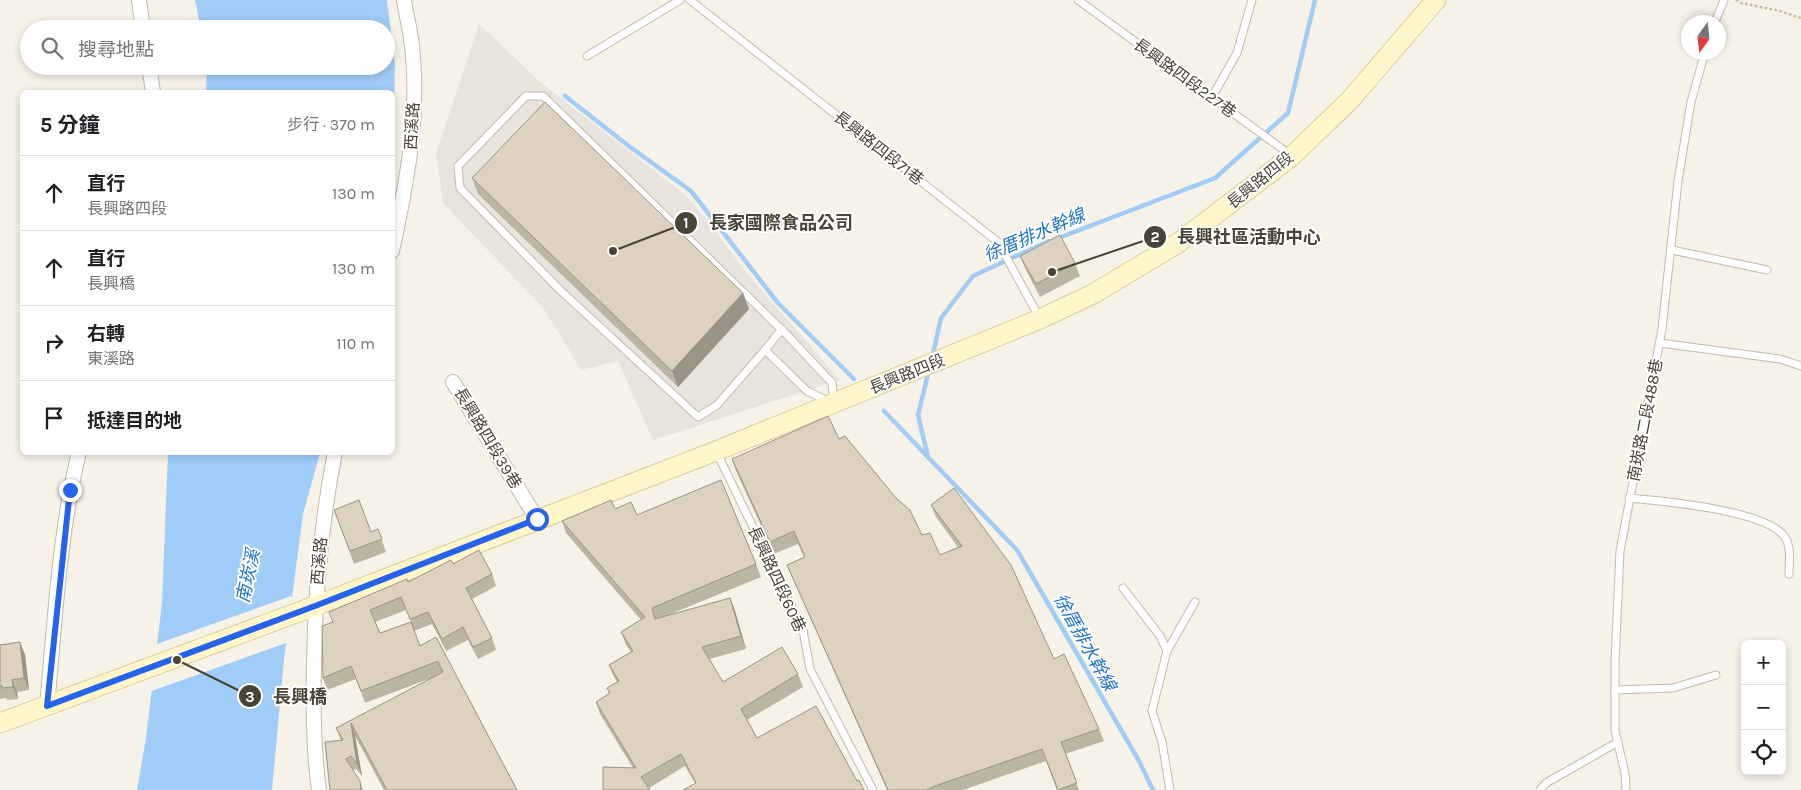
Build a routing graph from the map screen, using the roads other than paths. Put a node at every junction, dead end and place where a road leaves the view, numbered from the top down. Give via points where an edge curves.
1 (138, 0) edge
2 (404, 0) edge
3 (680, 0) edge
4 (690, 0) edge
5 (1078, 0) edge
6 (1252, 0) edge
7 (1724, 0) edge
8 (1433, 1) edge
9 (1719, 15) edge
10 (141, 20) edge
11 (587, 56) dead end
12 (1703, 60) edge
13 (150, 75) edge
14 (153, 90) edge
15 (1212, 97) junction
16 (1292, 156) junction
17 (395, 238) edge
18 (1672, 250) junction
19 (1767, 270) dead end
20 (1040, 319) junction
21 (782, 329) junction
22 (1660, 343) junction
23 (766, 350) junction
24 (1801, 366) edge
25 (453, 382) dead end
26 (834, 404) junction
27 (716, 451) junction
28 (78, 455) edge
29 (334, 455) edge
30 (1629, 498) junction
31 (537, 519) junction
32 (1789, 574) dead end
33 (1123, 588) dead end
34 (1195, 602) dead end
35 (315, 606) junction
36 (1167, 651) junction
37 (1716, 675) dead end
38 (1616, 690) junction
39 (47, 706) junction
40 (0, 724) edge
41 (1618, 742) junction
42 (319, 790) edge
43 (873, 790) edge
44 (1170, 790) edge
45 (1540, 790) edge
46 (1626, 790) edge

1 - 10 street
2 - 17 street, 西溪路 via 411,39 414,104 405,192
3 - 11 lane
4 - 20 lane, 長興路四段71巷 via 998,242
5 - 15 lane, 長興路四段227巷
6 - 15 lane via 1237,53
7 - 9 lane
8 - 16 street, 長興路四段 via 1350,100
12 - 18 lane, 南崁路二段488巷 via 1691,102 1678,181
13 - 14 street
15 - 16 lane, 長興路四段227巷
16 - 20 street, 長興路四段 via 1178,243 1093,294
18 - 19 lane
18 - 22 lane, 南崁路二段488巷
20 - 26 street, 長興路四段
21 - 23 lane
21 - 23 lane via 543,96 526,96 458,166 460,188 560,290 698,417 717,405
21 - 26 lane via 832,383
22 - 24 lane via 1780,359
22 - 30 lane, 南崁路二段488巷
23 - 26 lane via 807,391
25 - 31 street, 長興路四段39巷
26 - 27 street, 長興路四段
27 - 31 street, 長興路四段
27 - 43 lane, 長興路四段60巷 via 803,630 810,669
28 - 39 street via 62,552
29 - 35 street, 西溪路 via 323,520
30 - 32 lane via 1696,505 1766,523 1785,536 1789,550
30 - 38 lane, 南崁路二段488巷 via 1620,551
31 - 35 street, 長興路四段
33 - 36 lane via 1160,636
34 - 36 lane
35 - 39 street, 長興路四段
35 - 42 street, 西溪路 via 313,723
36 - 44 lane via 1152,710 1162,742
37 - 38 lane via 1673,688
38 - 41 lane, 南崁路二段488巷 via 1615,731
39 - 40 street, 長興路四段
41 - 45 lane via 1546,783
41 - 46 lane, 南崁路二段488巷

